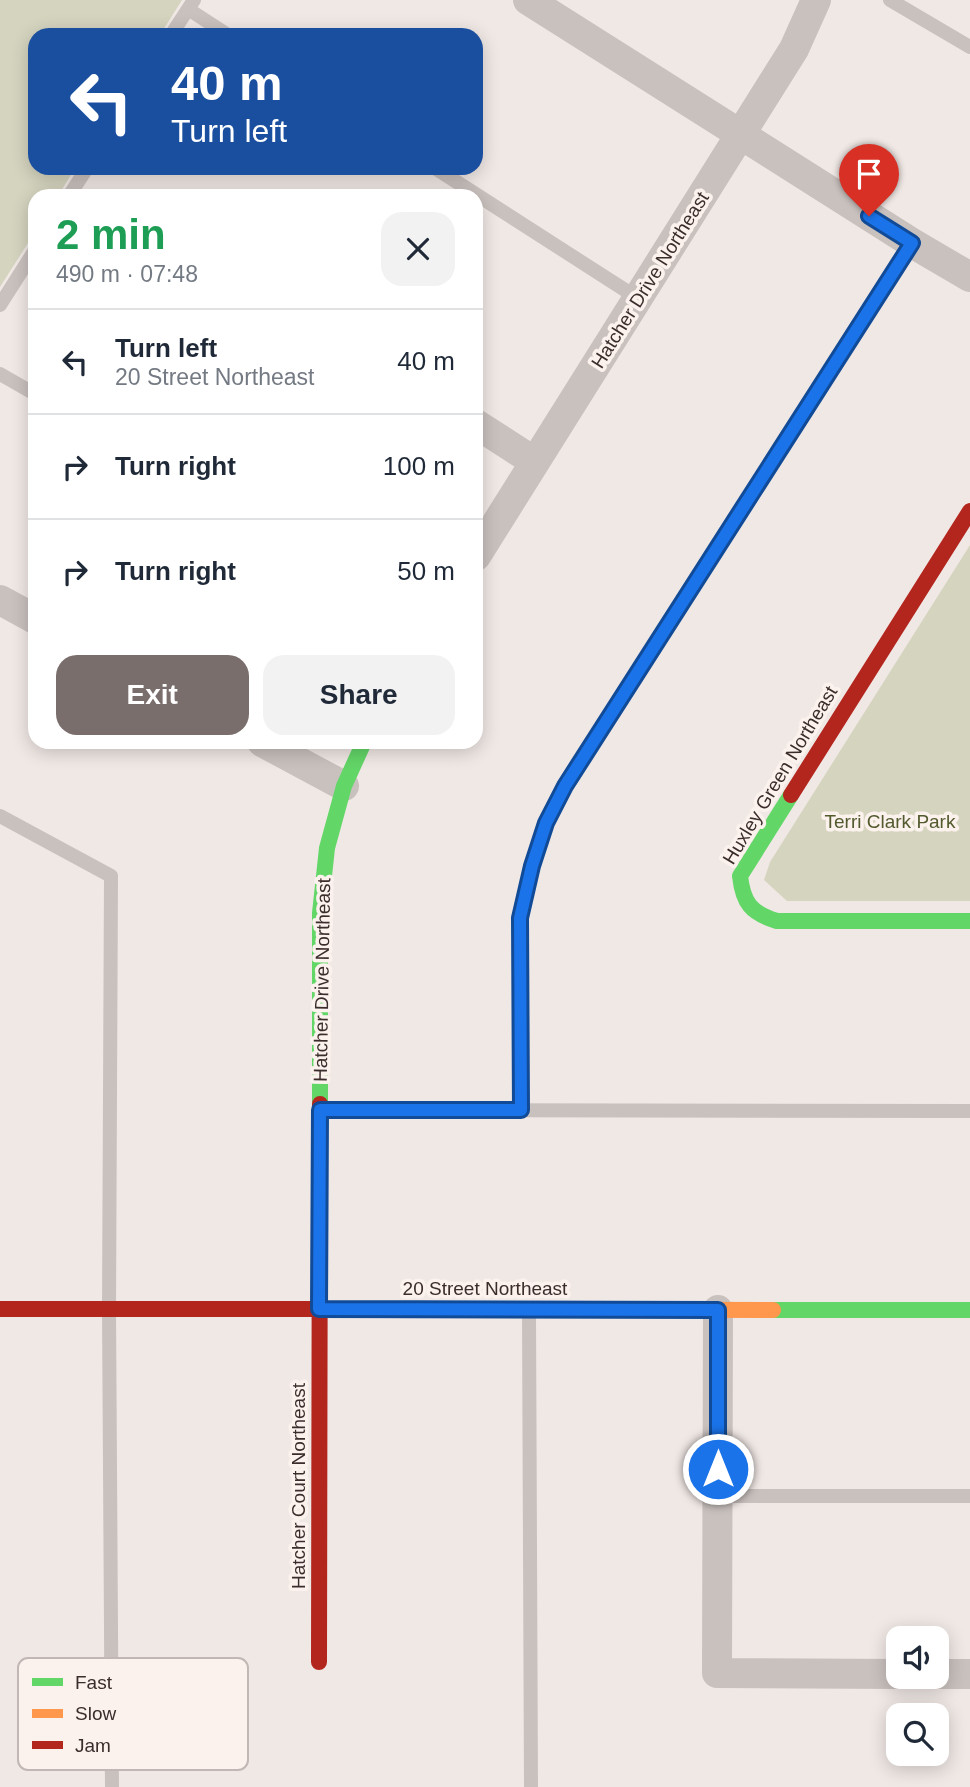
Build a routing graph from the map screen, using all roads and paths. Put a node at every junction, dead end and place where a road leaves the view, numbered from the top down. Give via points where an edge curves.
1 (528, 0) edge
2 (816, 0) edge
3 (890, 0) edge
4 (191, 5) edge
5 (176, 28) edge
6 (219, 28) edge
7 (970, 47) edge
8 (742, 134) junction
9 (446, 175) edge
10 (468, 189) edge
11 (483, 199) edge
12 (912, 243) junction
13 (28, 261) edge
14 (970, 277) edge
15 (639, 299) junction
16 (0, 305) edge
17 (0, 374) edge
18 (28, 390) edge
19 (483, 428) edge
20 (536, 462) junction
21 (970, 512) edge
22 (483, 545) edge
23 (0, 600) edge
24 (28, 615) edge
25 (275, 749) edge
26 (361, 749) edge
27 (344, 786) junction
28 (0, 816) edge
29 (970, 921) edge
30 (320, 1110) junction
31 (521, 1110) junction
32 (970, 1111) edge
33 (0, 1309) edge
34 (109, 1309) junction
35 (319, 1309) junction
36 (529, 1309) junction
37 (718, 1310) junction
38 (970, 1310) edge
39 (717, 1496) junction
40 (970, 1496) edge
41 (111, 1658) edge
42 (319, 1662) dead end
43 (886, 1674) edge
44 (949, 1674) edge
45 (970, 1674) edge
46 (531, 1787) edge

1 - 8 street
2 - 8 street, Hatcher Drive Northeast via 794,49
3 - 7 lane
4 - 5 lane
4 - 6 lane
8 - 12 street
8 - 15 street, Hatcher Drive Northeast
9 - 10 lane
11 - 15 lane
12 - 14 street
12 - 31 lane via 565,786 546,823 520,918
13 - 16 lane
15 - 20 street, Hatcher Drive Northeast
17 - 18 lane
19 - 20 street
20 - 22 street, Hatcher Drive Northeast
21 - 29 street, Huxley Green Northeast via 740,876 741,899 756,915 777,921
23 - 24 street
25 - 27 street
26 - 27 street, Hatcher Drive Northeast
27 - 30 street, Hatcher Drive Northeast via 327,848 320,913
28 - 34 lane via 111,876
30 - 31 lane
30 - 35 street, Hatcher Drive Northeast
31 - 32 lane
33 - 34 street, 20 Street Northeast
34 - 35 street, 20 Street Northeast
34 - 41 lane
35 - 36 street, 20 Street Northeast
35 - 42 street, Hatcher Court Northeast
36 - 37 street, 20 Street Northeast
36 - 46 lane
37 - 38 street, 20 Street Northeast
37 - 39 street
39 - 40 lane
39 - 43 street via 717,1673
44 - 45 street

